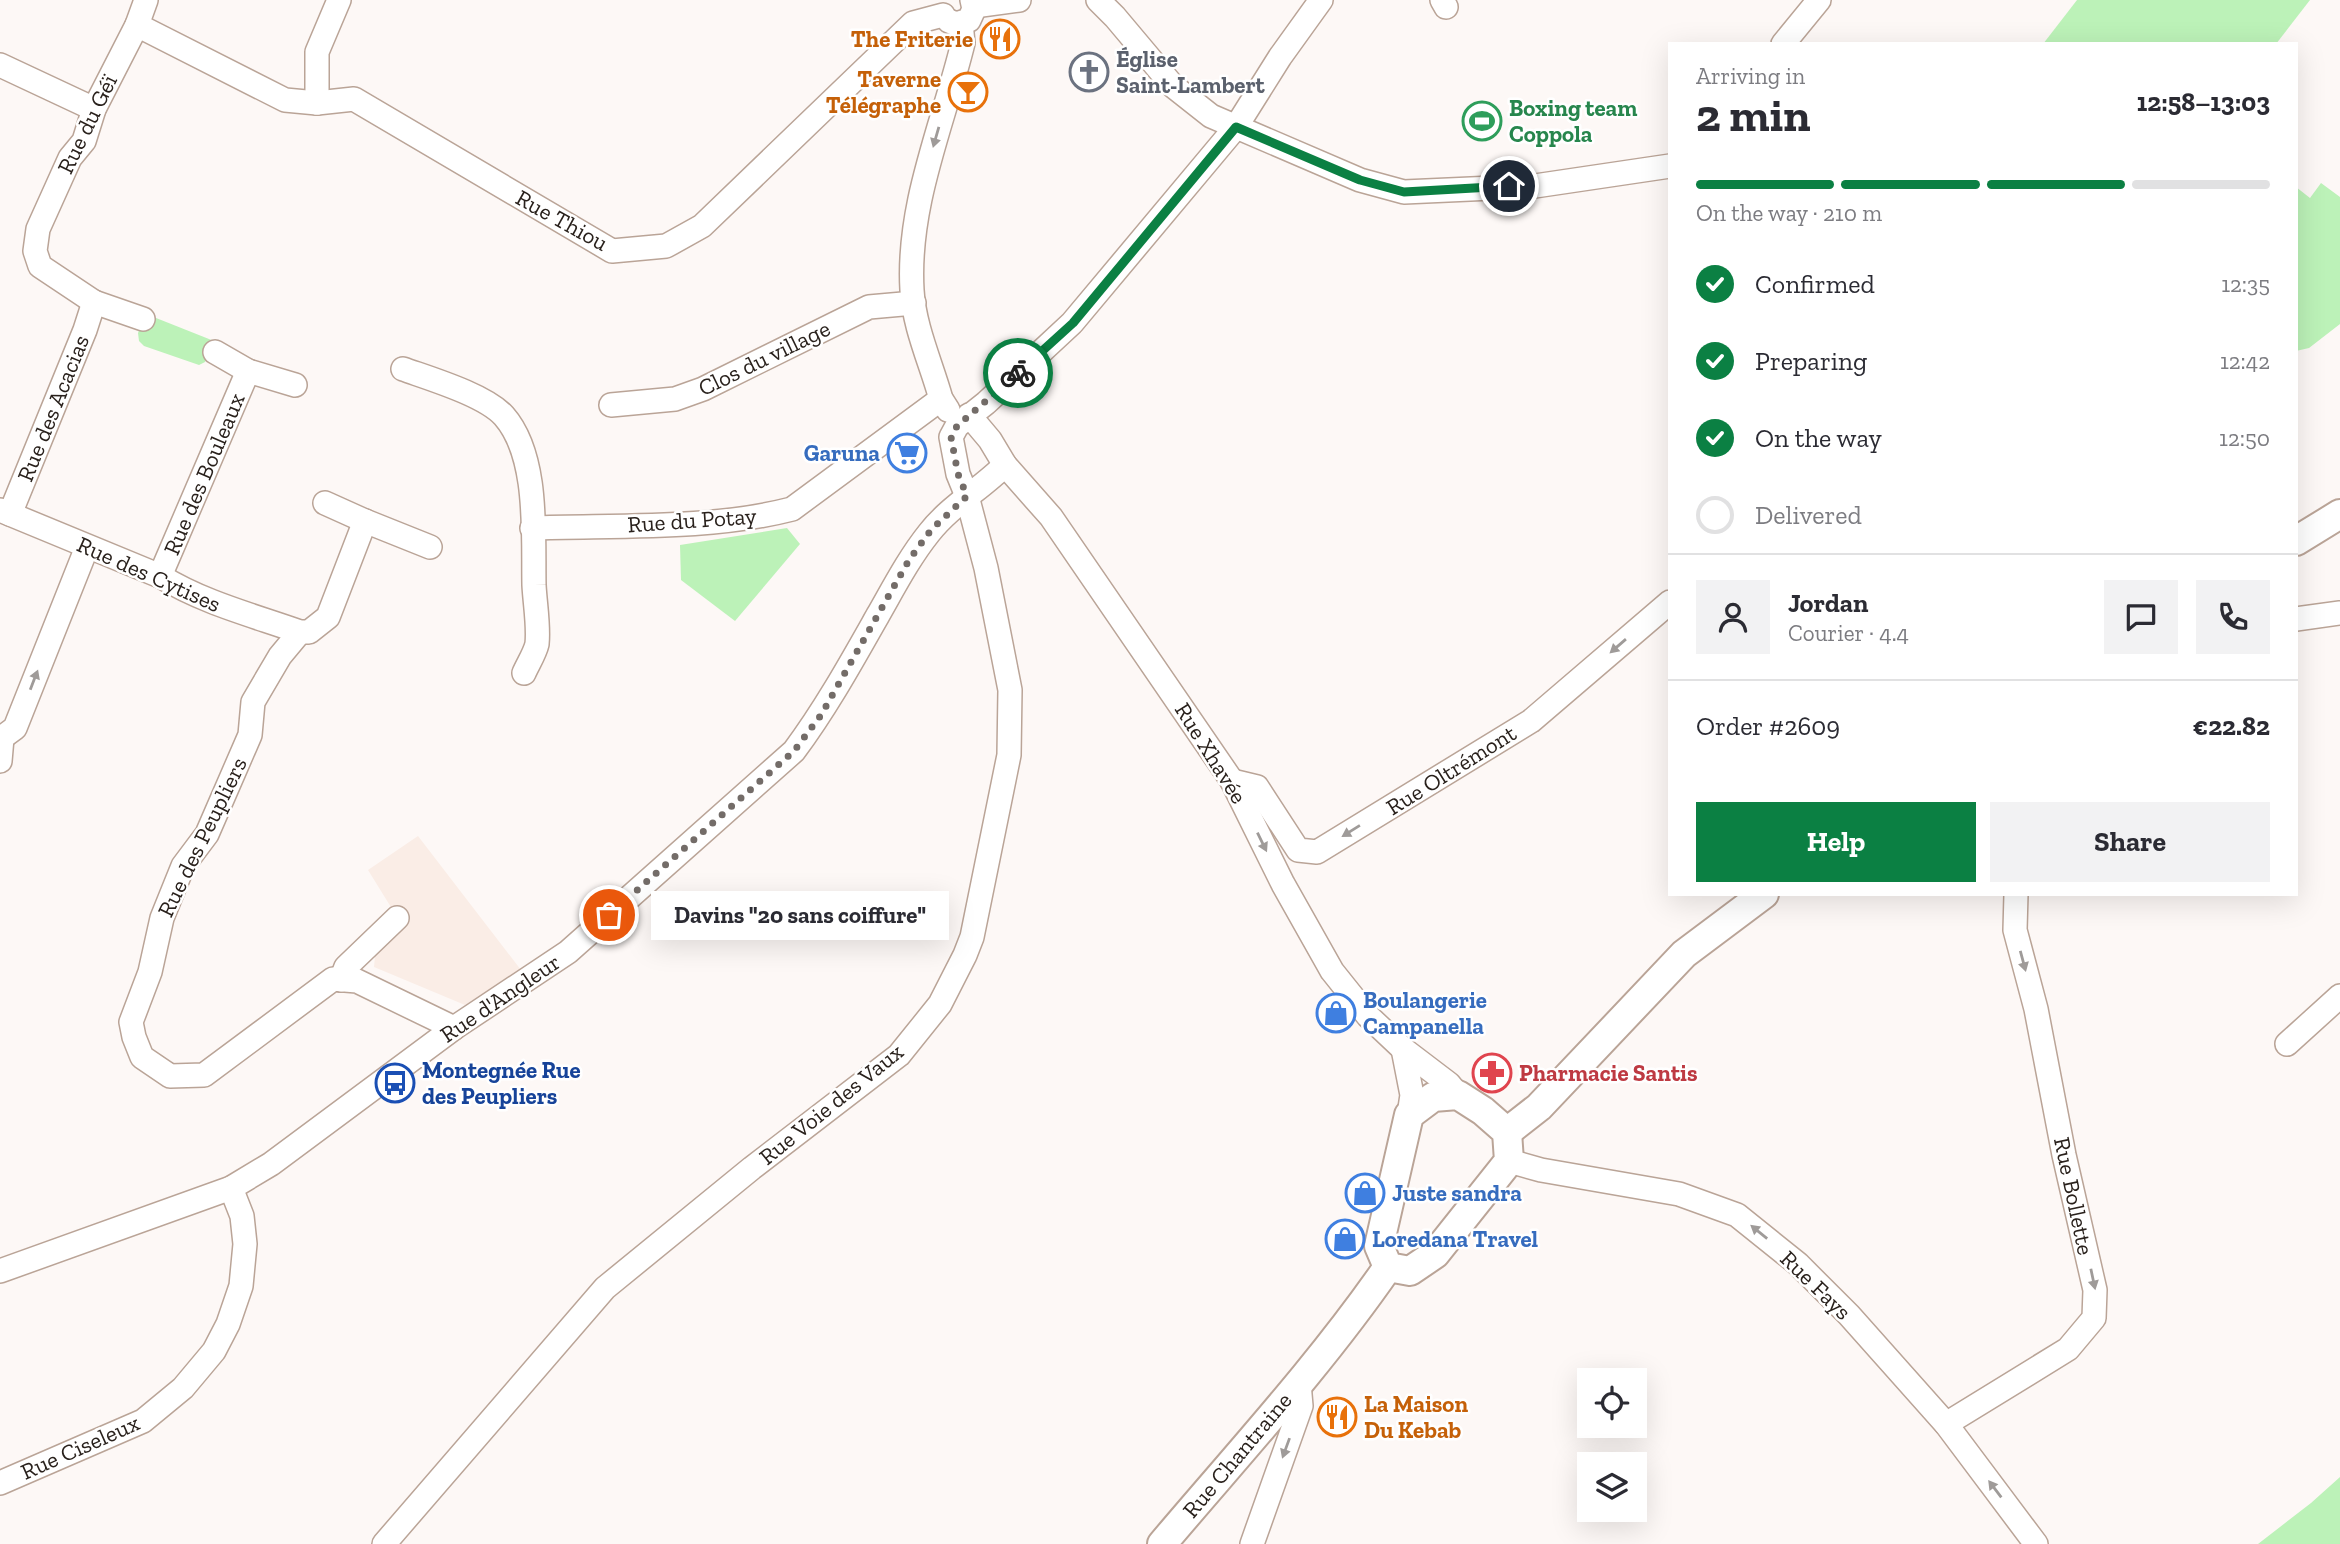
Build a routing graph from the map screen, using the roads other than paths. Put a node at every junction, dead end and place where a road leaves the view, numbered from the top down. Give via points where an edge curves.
1 (146, 0) edge
2 (339, 0) edge
3 (1019, 0) edge
4 (1098, 0) edge
5 (1321, 0) edge
6 (1819, 0) edge
7 (959, 9) edge
8 (136, 25) junction
9 (1785, 42) edge
10 (0, 65) edge
11 (317, 103) junction
12 (94, 109) junction
13 (1236, 127) junction
14 (1668, 166) edge
15 (94, 302) junction
16 (914, 303) junction
17 (143, 319) dead end
18 (215, 352) dead end
19 (403, 369) dead end
20 (248, 371) junction
21 (295, 385) dead end
22 (941, 399) junction
23 (611, 405) dead end
24 (959, 426) junction
25 (1005, 465) junction
26 (967, 496) junction
27 (325, 503) dead end
28 (5, 512) edge
29 (2340, 514) edge
30 (365, 522) junction
31 (532, 528) junction
32 (2298, 540) edge
33 (87, 547) junction
34 (430, 547) dead end
35 (160, 576) junction
36 (1668, 604) edge
37 (2340, 613) edge
38 (2298, 619) edge
39 (300, 632) junction
40 (524, 673) dead end
41 (1, 746) edge
42 (1232, 781) junction
43 (1761, 896) edge
44 (2016, 896) edge
45 (397, 918) dead end
46 (341, 980) junction
47 (2336, 1010) edge
48 (454, 1028) junction
49 (2287, 1044) dead end
50 (1403, 1049) junction
51 (1458, 1095) junction
52 (1409, 1115) junction
53 (1507, 1132) junction
54 (1510, 1161) junction
55 (230, 1188) junction
56 (1388, 1266) junction
57 (0, 1272) edge
58 (1305, 1374) junction
59 (1946, 1424) junction
60 (0, 1483) edge
61 (384, 1544) edge
62 (1162, 1544) edge
63 (1252, 1544) edge
64 (2036, 1544) edge

1 - 8 street, Rue du Géï
2 - 11 street via 317,52
3 - 7 street, Rue Thiou
4 - 13 street via 1173,86 1211,116
5 - 13 street
6 - 9 street
7 - 11 street, Rue Thiou via 913,23 702,226 666,246 612,251 354,99
7 -> 16 street via 963,43 921,189 913,243
8 - 11 street, Rue Thiou via 285,100
8 - 12 street, Rue du Géï
10 - 12 street
12 - 15 street, Rue du Géï via 84,141 70,158 38,229 35,251 40,267
13 - 14 street via 1360,180 1404,192 1535,186
13 - 24 street via 1073,323
15 - 17 street
15 - 28 street, Rue des Acacias
16 - 22 street
16 - 23 street, Clos du village via 869,307 675,399
18 - 20 street, Rue des Bouleaux
19 - 31 street via 489,402 502,414 523,448
20 - 21 street, Rue des Bouleaux
20 - 35 street, Rue des Bouleaux
22 - 24 street
22 - 31 street, Rue du Potay via 792,509 724,522
24 - 25 street, Rue Xhavée via 990,440
24 - 26 street, Rue Voie des Vaux via 958,474
25 - 26 street, Rue d'Angleur
25 - 42 street, Rue Xhavée via 1051,517
26 - 48 street, Rue d'Angleur via 931,530 909,560 821,715 794,751 568,952
26 - 61 street, Rue Voie des Vaux via 1004,653 1011,722 1009,755 972,937 940,1003 899,1055 606,1288
27 - 30 street
28 - 33 street, Rue des Cytises
29 - 32 street
30 - 34 street
30 - 39 street via 328,617 309,632
31 - 40 street via 537,645
33 - 35 street, Rue des Cytises
41 -> 33 street via 15,728
35 - 39 street, Rue des Cytises via 238,612
36 -> 42 street, Rue Oltrémont via 1531,721 1317,852 1298,850 1256,787
37 - 38 street
39 - 46 street, Rue des Peupliers via 253,702 250,735 207,834 183,866 131,1022 142,1057 170,1076 204,1075 333,979
42 -> 50 street, Rue Xhavée via 1332,971 1368,1016
43 - 53 street via 1684,954 1539,1107
44 -> 59 street, Rue Bollette via 2015,930 2095,1290 2094,1318 2067,1349
45 - 46 street via 346,967
46 - 48 street via 357,981
47 - 49 street
48 - 55 street, Rue d'Angleur via 271,1164
50 - 51 street, Rue Xhavée
50 - 52 street via 1412,1095
51 - 52 street via 1433,1097
51 - 53 street
52 - 56 street via 1379,1246
53 - 54 street
54 - 56 street via 1435,1254 1410,1271
59 -> 54 street, Rue Fays via 1840,1306 1798,1264 1737,1215 1679,1194
55 - 57 street, Rue d'Angleur
55 - 60 street, Rue Ciseleux via 242,1216 241,1286 214,1351 183,1388 143,1421
56 - 58 street, Rue Chantraine
58 - 62 street, Rue Chantraine
58 -> 63 street via 1301,1406
64 -> 59 street, Rue Fays

